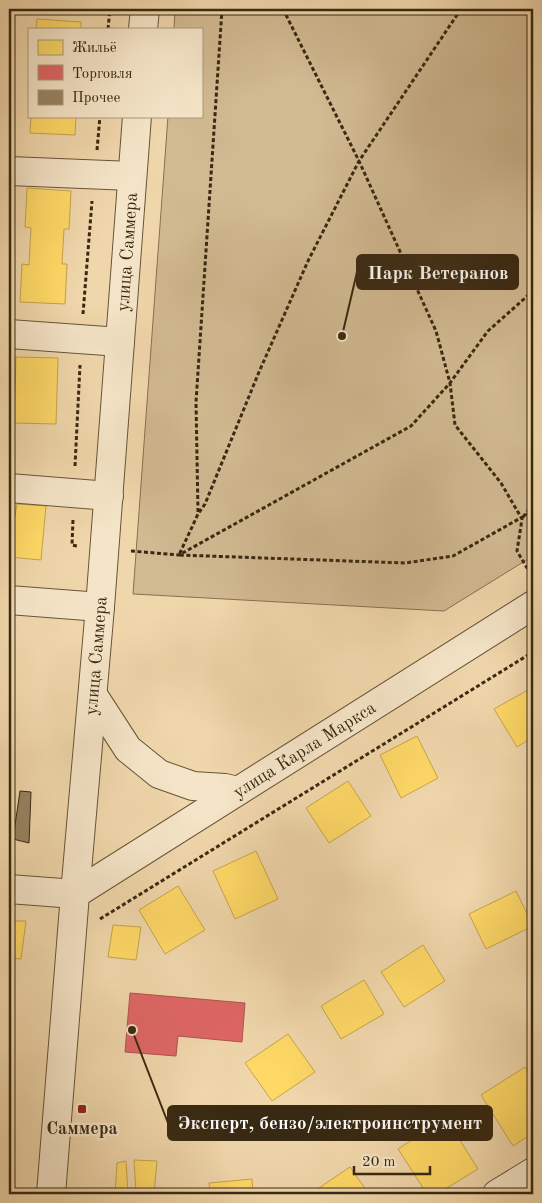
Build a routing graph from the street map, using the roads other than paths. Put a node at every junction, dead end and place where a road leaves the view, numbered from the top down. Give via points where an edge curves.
1 (145, 9) edge
2 (144, 28) edge
3 (137, 118) edge
4 (9, 171) edge
5 (132, 176) junction
6 (9, 334) edge
7 (120, 342) junction
8 (9, 488) edge
9 (109, 496) junction
10 (9, 600) edge
11 (100, 607) junction
12 (531, 612) edge
13 (93, 695) junction
14 (238, 791) junction
15 (9, 889) edge
16 (75, 894) junction
17 (533, 1172) edge
18 (51, 1194) edge
19 (497, 1194) edge

1 - 2 street
3 - 5 street, улица Саммера
4 - 5 street
5 - 7 street, улица Саммера
6 - 7 street
7 - 9 street, улица Саммера
8 - 9 street
9 - 11 street, улица Саммера
10 - 11 street
11 - 13 street, улица Саммера
12 - 14 street, улица Карла Маркса
13 - 14 street via 128,749 159,774 193,786
13 - 16 street, улица Саммера
14 - 16 street, улица Карла Маркса
15 - 16 street
16 - 18 street, улица Саммера
17 - 19 street

